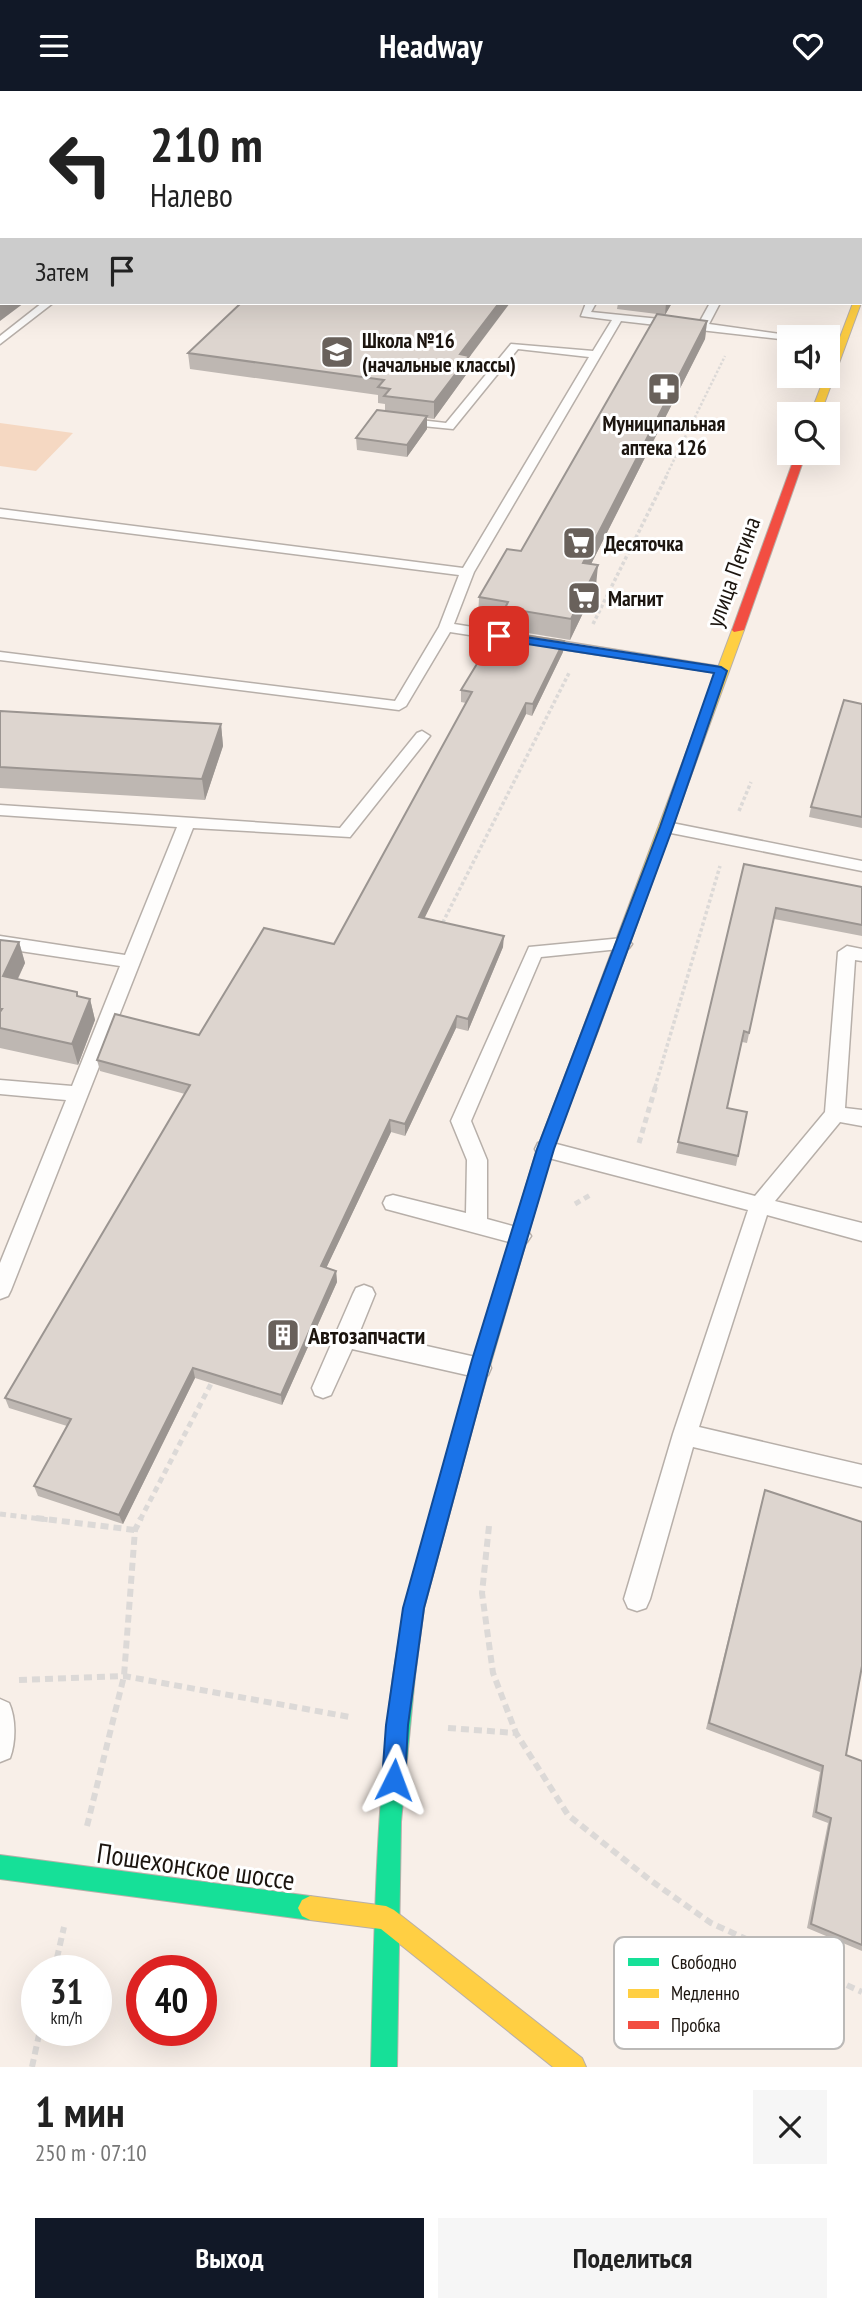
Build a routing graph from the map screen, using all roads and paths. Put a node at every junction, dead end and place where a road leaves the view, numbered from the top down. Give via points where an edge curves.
1 (45, 305) edge
2 (591, 305) edge
3 (714, 305) edge
4 (857, 305) edge
5 (618, 318) junction
6 (702, 328) junction
7 (737, 332) junction
8 (840, 332) edge
9 (777, 336) edge
10 (0, 341) edge
11 (596, 355) junction
12 (388, 419) edge
13 (797, 465) edge
14 (0, 513) edge
15 (467, 572) junction
16 (446, 627) junction
17 (580, 650) junction
18 (0, 656) edge
19 (721, 671) junction
20 (422, 736) dead end
21 (751, 782) dead end
22 (0, 810) edge
23 (186, 824) junction
24 (667, 827) junction
25 (728, 839) junction
26 (862, 866) edge
27 (436, 937) edge
28 (0, 941) edge
29 (623, 944) junction
30 (862, 955) edge
31 (131, 962) junction
32 (0, 1087) edge
33 (78, 1094) junction
34 (835, 1114) junction
35 (862, 1118) edge
36 (545, 1149) junction
37 (630, 1173) junction
38 (393, 1203) dead end
39 (760, 1205) junction
40 (572, 1206) dead end
41 (477, 1225) junction
42 (862, 1232) edge
43 (520, 1236) junction
44 (1, 1283) edge
45 (365, 1294) dead end
46 (346, 1338) junction
47 (480, 1368) junction
48 (216, 1374) edge
49 (324, 1388) dead end
50 (685, 1434) junction
51 (862, 1476) edge
52 (491, 1512) dead end
53 (0, 1514) edge
54 (135, 1530) junction
55 (637, 1599) dead end
56 (0, 1712) edge
57 (516, 1733) dead end
58 (0, 1748) edge
59 (0, 1867) edge
60 (75, 1876) junction
61 (386, 1918) junction
62 (58, 1955) edge
63 (37, 2046) edge
64 (32, 2067) edge
65 (384, 2067) edge
66 (573, 2067) edge

1 - 10 lane
2 - 5 lane via 585,314
3 - 6 lane
4 - 8 street
5 - 6 lane
5 - 11 lane
6 - 7 lane
7 - 9 lane
7 - 17 path
11 - 12 lane via 515,345 449,427
11 - 15 lane
13 - 19 street, улица Петина
14 - 15 lane
15 - 16 lane
16 - 17 lane
16 - 18 lane via 399,706
17 - 19 lane
17 - 27 path
19 - 24 street, улица Петина
20 - 23 lane via 344,833
21 - 25 path
22 - 23 lane
23 - 31 lane
24 - 25 lane
24 - 29 street, улица Петина
25 - 26 lane
25 - 37 path
28 - 31 lane
29 - 36 street, улица Петина
29 - 41 lane via 535,951 461,1121 477,1160
30 - 34 lane via 847,952
31 - 33 lane
32 - 33 lane
33 - 44 lane
34 - 35 lane
34 - 39 lane
36 - 37 lane
36 - 43 street, улица Петина
37 - 39 lane
37 - 40 path
38 - 41 lane
39 - 42 lane
39 - 50 lane
41 - 43 lane
43 - 47 street, улица Петина
45 - 46 lane
46 - 47 lane
46 - 49 lane
47 - 61 street, улица Петина via 414,1608 397,1725
48 - 54 path
50 - 51 lane
50 - 55 lane
52 - 57 path via 482,1593 494,1673
53 - 54 path
54 - 60 path via 124,1676
56 - 58 lane
59 - 60 street, Пошехонское шоссе
60 - 61 street, Пошехонское шоссе
60 - 62 path
61 - 65 street
61 - 66 street
63 - 64 path

